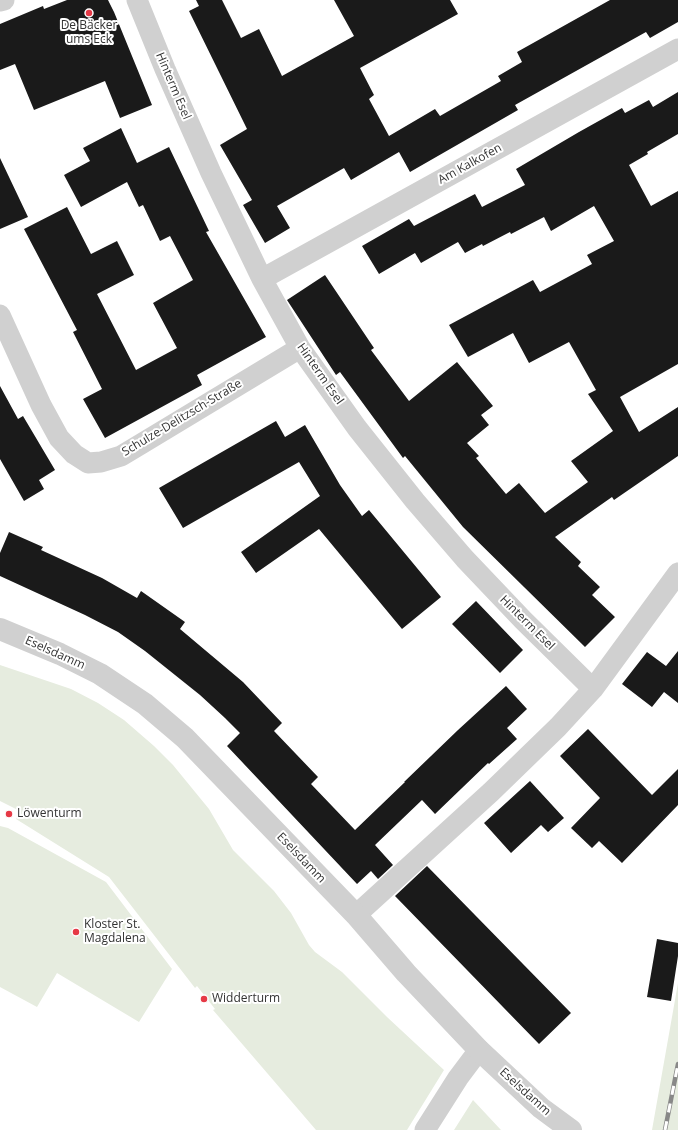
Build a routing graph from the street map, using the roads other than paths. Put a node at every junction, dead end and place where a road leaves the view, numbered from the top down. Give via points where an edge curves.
1 (4, 0) edge
2 (137, 0) edge
3 (0, 1) edge
4 (678, 49) edge
5 (262, 279) junction
6 (0, 315) edge
7 (300, 348) junction
8 (678, 573) edge
9 (0, 629) edge
10 (593, 688) junction
11 (356, 915) junction
12 (479, 1050) junction
13 (425, 1130) edge
14 (571, 1130) edge

1 - 3 street
2 - 5 street, Hinterm Esel via 211,173
4 - 5 street, Am Kalkofen
5 - 7 street, Hinterm Esel
6 - 7 street, Schulze-Delitzsch-Straße via 59,438 74,454 88,463 121,456
7 - 10 street, Hinterm Esel via 357,428 415,501 523,620
8 - 10 street
9 - 11 street, Eselsdamm via 100,674 145,704 185,738
10 - 11 street via 558,727 497,786
11 - 12 street, Eselsdamm via 406,973
12 - 13 street
12 - 14 street, Eselsdamm via 541,1108

